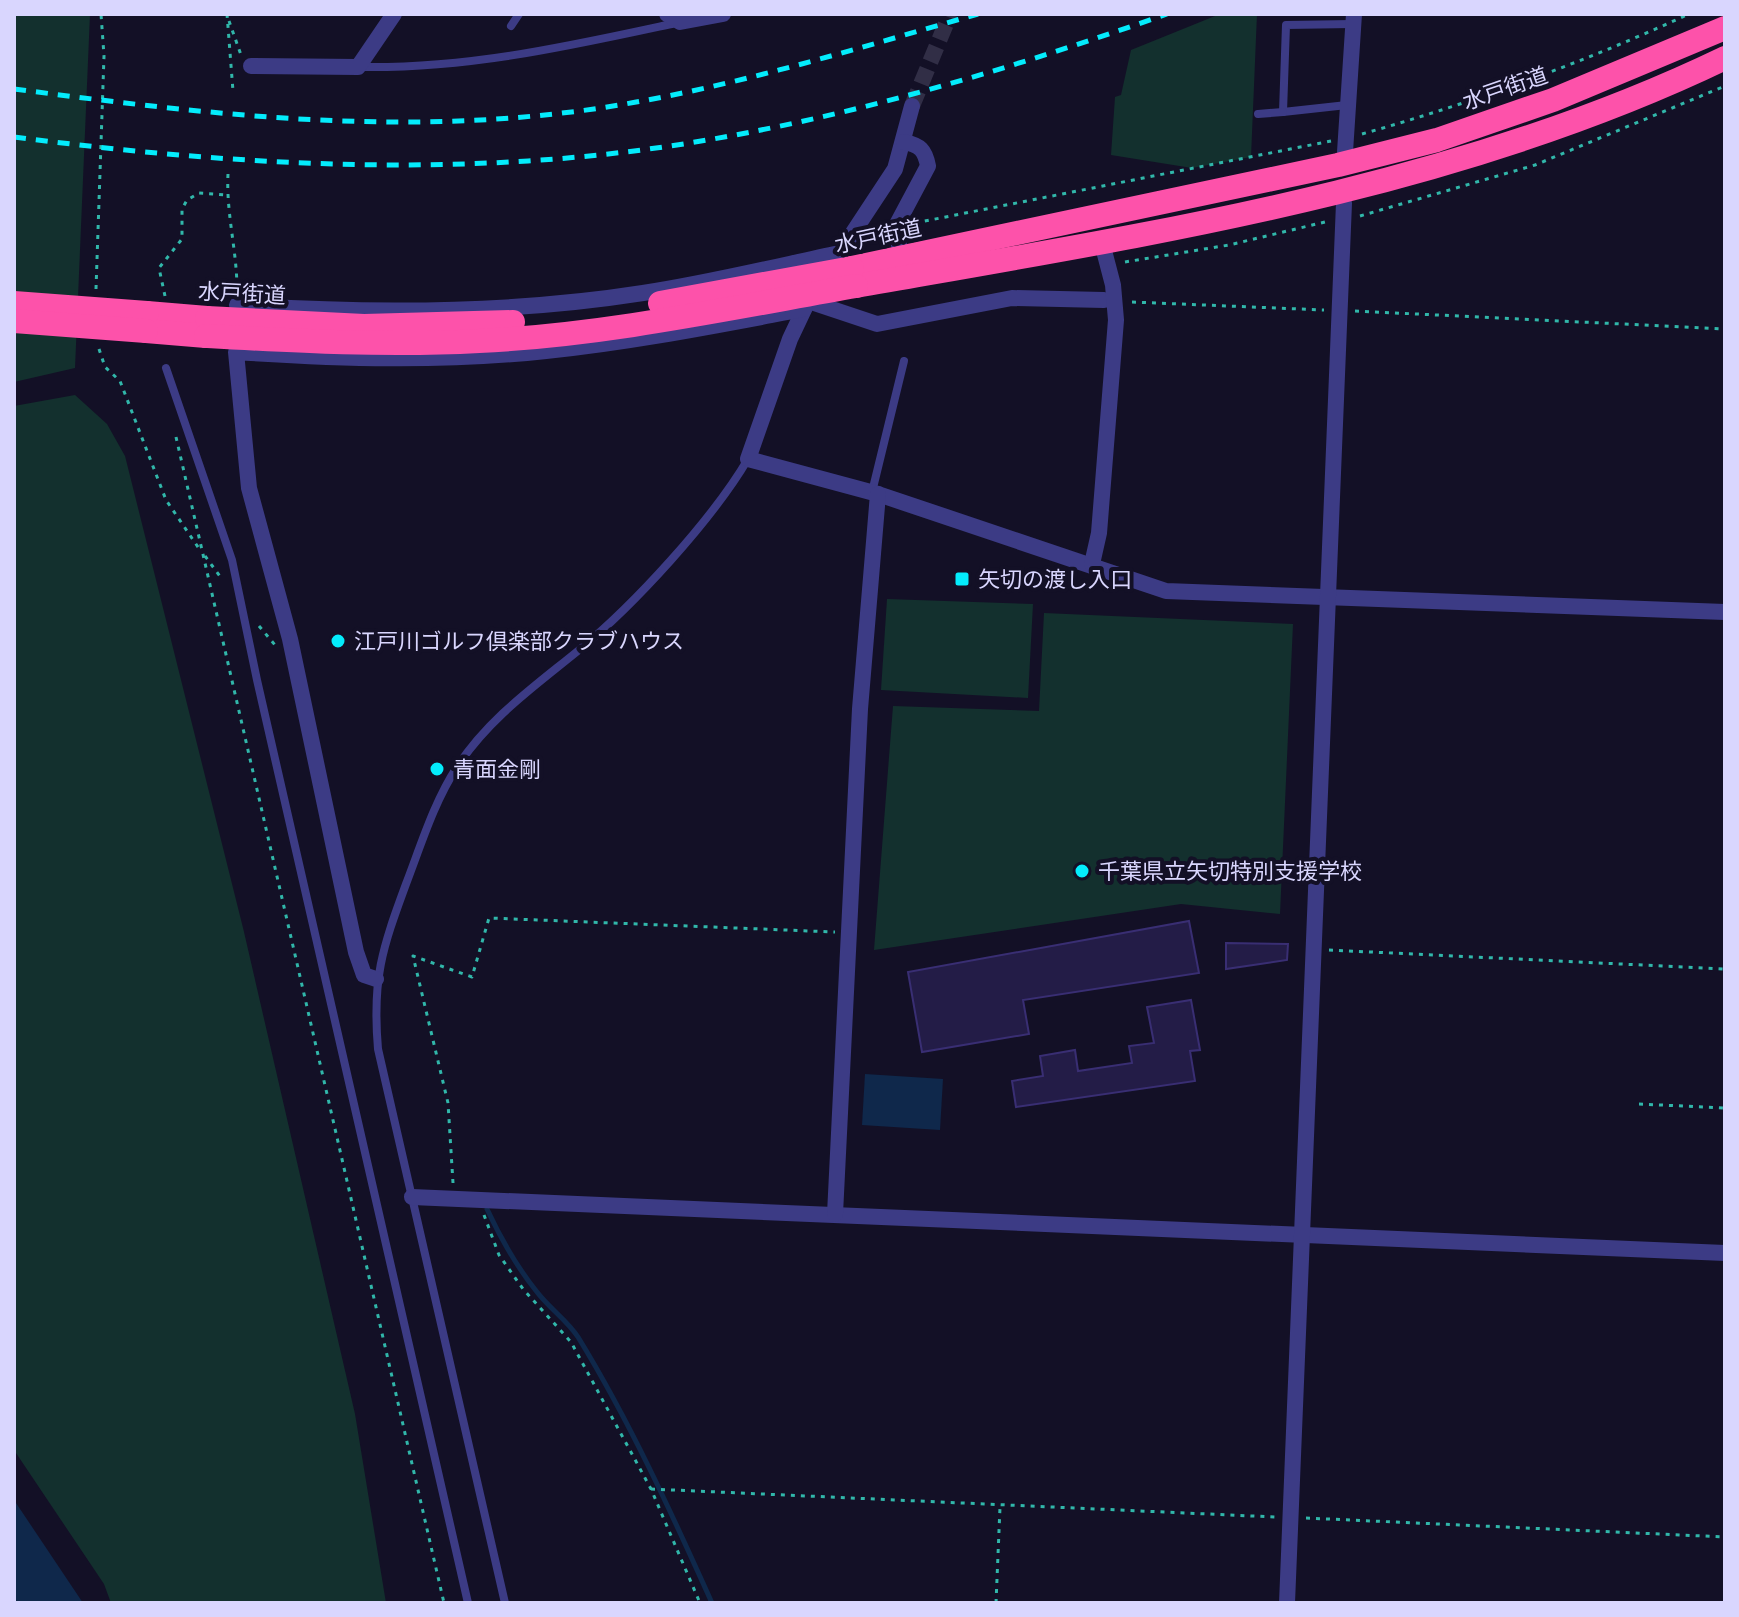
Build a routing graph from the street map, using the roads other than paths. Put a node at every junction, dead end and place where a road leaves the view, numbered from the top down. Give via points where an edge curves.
1 (394, 14) edge
2 (519, 14) edge
3 (723, 14) edge
4 (673, 18) edge
5 (1353, 19) edge
6 (511, 26) dead end
7 (1725, 28) edge
8 (1725, 58) edge
9 (251, 66) road end
10 (358, 67) junction
11 (1347, 105) junction
12 (912, 106) tunnel mouth
13 (1283, 112) junction
14 (1258, 114) dead end
15 (904, 142) junction
16 (1346, 145) road end
17 (1344, 203) dead end
18 (1102, 243) junction
19 (902, 258) junction
20 (849, 269) junction
21 (1104, 300) dead end
22 (14, 303) edge
23 (237, 305) road end
24 (806, 305) junction
25 (153, 316) junction
26 (14, 321) edge
27 (904, 361) dead end
28 (166, 368) dead end
29 (748, 459) junction
30 (875, 493) junction
31 (1092, 564) junction
32 (1328, 595) junction
33 (1725, 612) edge
34 (376, 979) junction
35 (412, 1197) junction
36 (835, 1214) junction
37 (1301, 1234) junction
38 (1725, 1253) edge
39 (468, 1603) edge
40 (505, 1603) edge
41 (1287, 1603) edge

1 - 10 street
2 - 6 lane
3 - 4 street
4 - 10 lane via 576,47 500,59 424,68
5 - 11 street
5 - 13 lane via 1286,25
7 - 19 highway, 水戸街道 via 1553,100 1437,140
8 - 18 highway, 水戸街道 via 1560,127 1438,166 1347,191
9 - 10 street
11 - 13 lane
11 - 16 street
12 - 15 street
13 - 14 lane
15 - 19 street via 917,145 928,166 895,228
15 - 20 street
17 - 32 street
18 - 20 highway, 水戸街道
18 - 31 street via 1116,320
19 - 20 highway, 水戸街道
20 - 23 street via 505,308 426,312
20 - 24 street
20 - 25 highway, 水戸街道, bridge via 594,330 480,341 361,344
21 - 24 street via 1012,298 877,324
22 - 25 highway, 水戸街道, bridge
24 - 29 street
24 - 34 street via 665,335 544,351 422,358 236,352 249,488 290,639 356,952 364,975
25 - 26 highway, 水戸街道, bridge
27 - 30 lane
28 - 39 lane via 240,590
29 - 30 street
29 - 34 lane via 640,592 511,703 456,767 384,943
30 - 31 street
30 - 36 street
31 - 32 street via 1166,591
32 - 33 street
32 - 37 street
34 - 35 lane via 378,1049
35 - 36 street
35 - 40 lane
36 - 37 street
37 - 38 street
37 - 41 street

